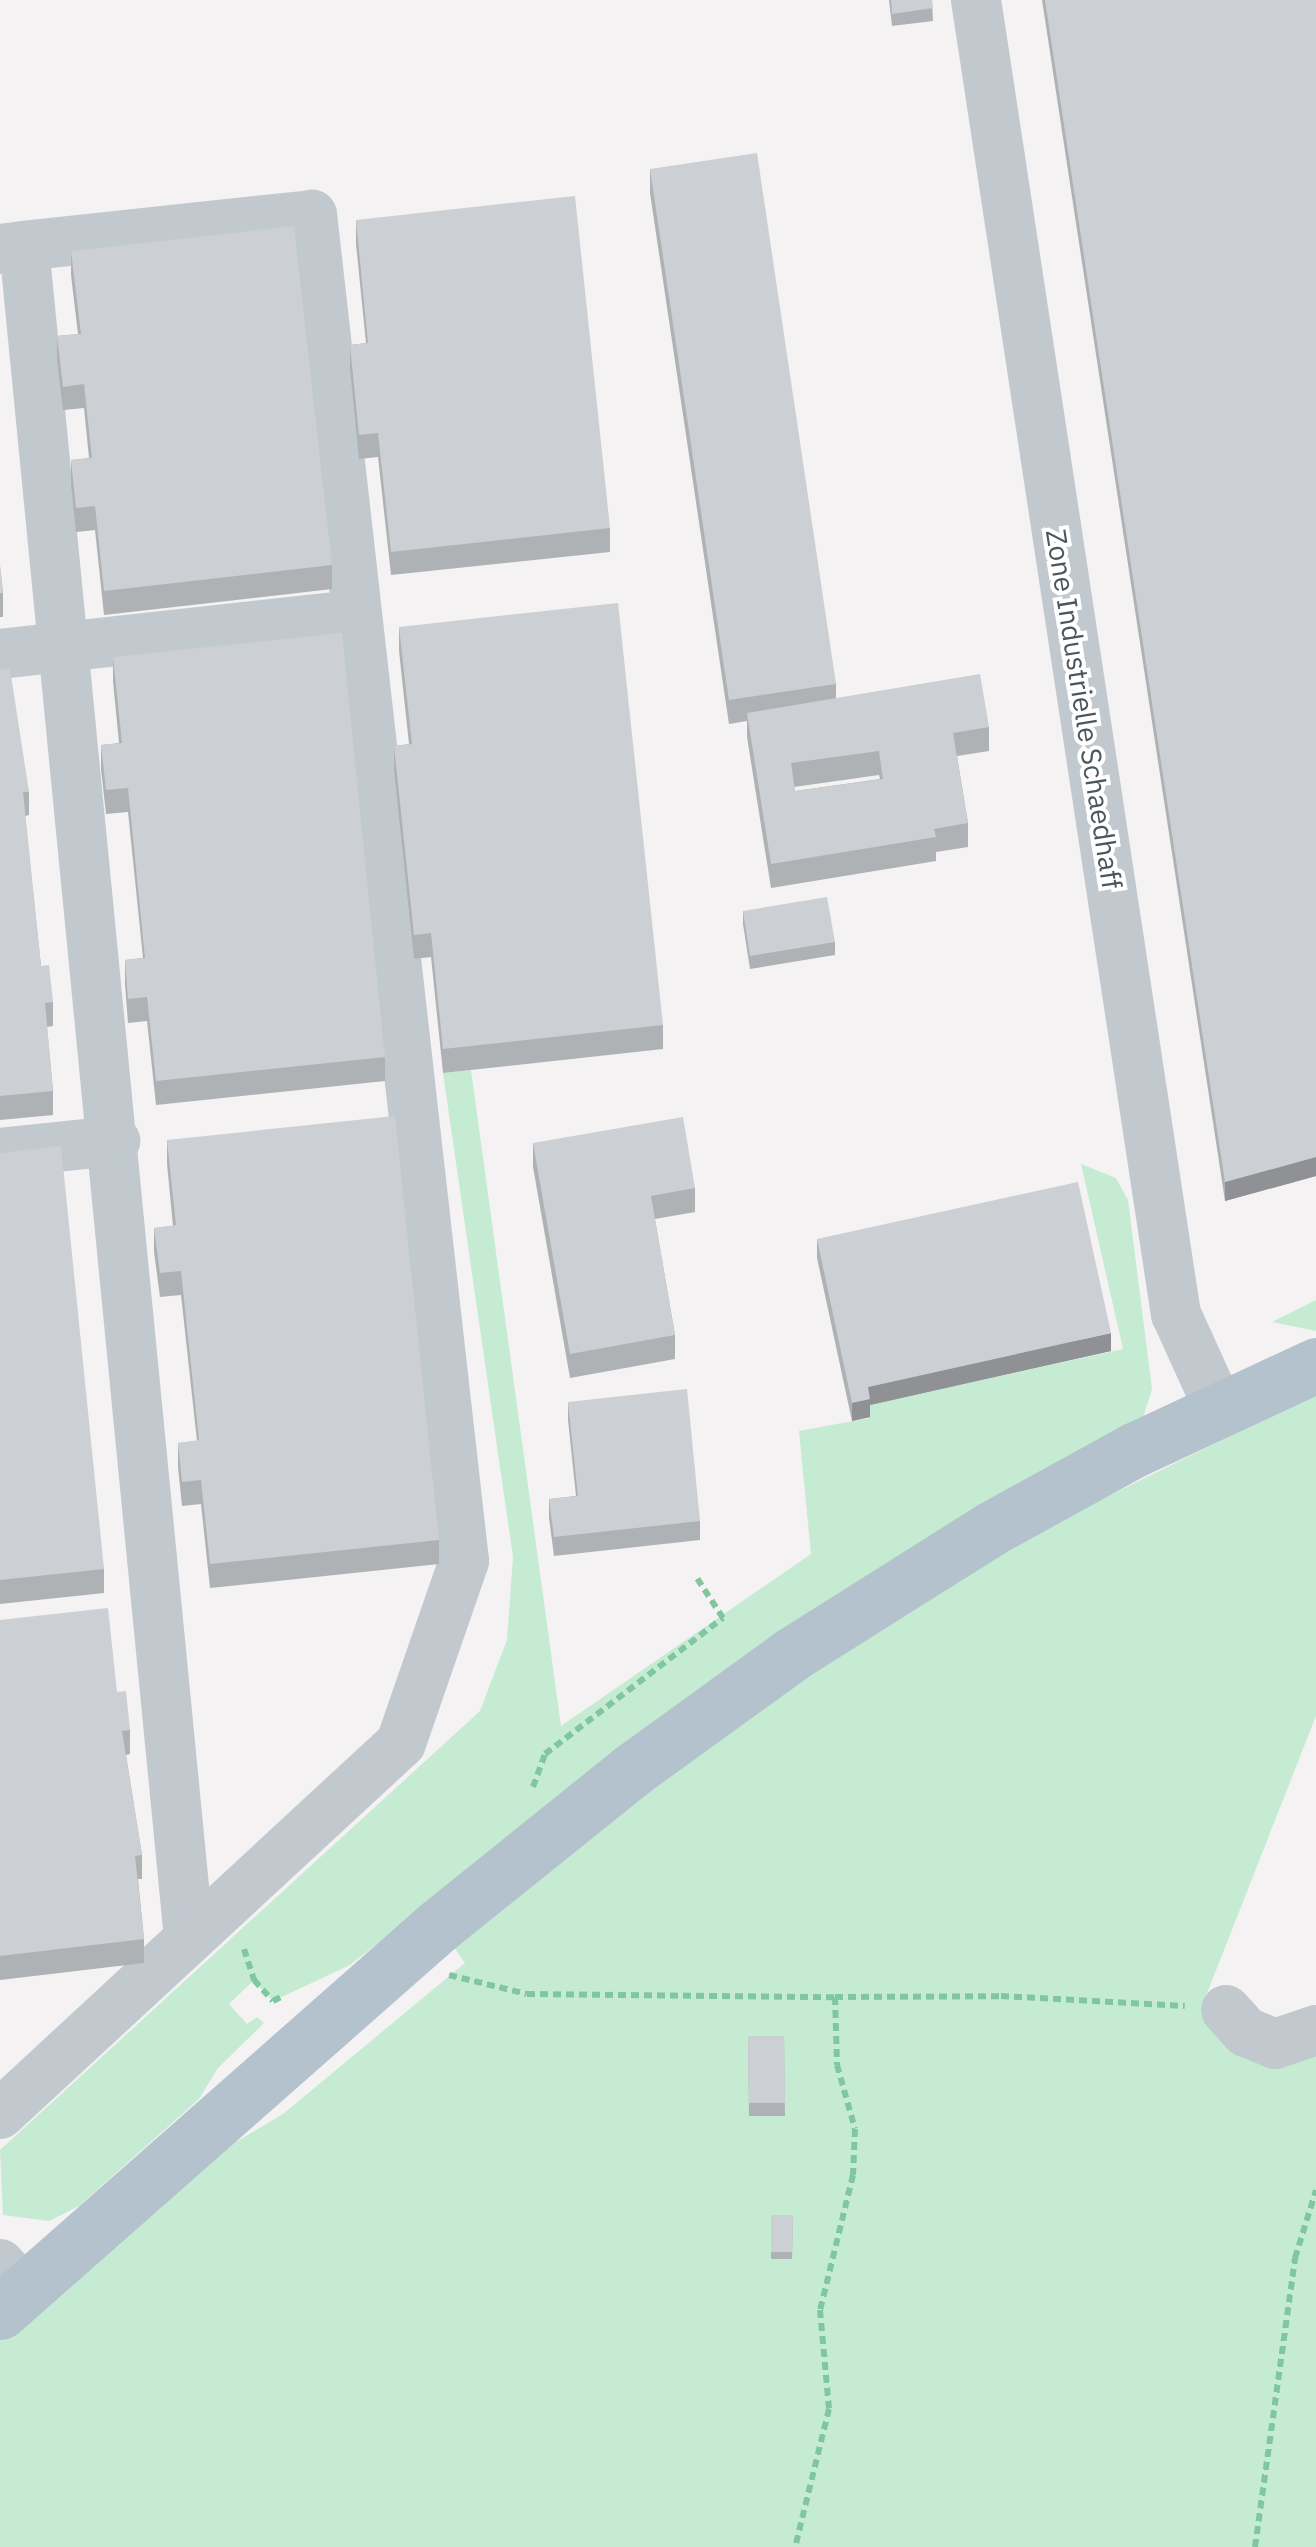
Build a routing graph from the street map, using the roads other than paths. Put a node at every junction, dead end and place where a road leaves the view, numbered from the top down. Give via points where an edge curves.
1 (976, 0) edge
2 (12, 248) edge
3 (355, 615) junction
4 (64, 647) junction
5 (0, 654) edge
6 (115, 1140) junction
7 (0, 1153) edge
8 (1316, 1366) edge
9 (1219, 1409) junction
10 (199, 1930) junction
11 (1226, 2010) road end
12 (1316, 2030) edge
13 (0, 2114) edge
14 (8, 2289) edge

1 - 9 lane, Zone Industrielle Schaedhaff via 1176,1314
2 - 3 lane via 312,215
2 - 4 lane
3 - 4 lane
3 - 10 lane via 464,1561 401,1743
4 - 5 lane
4 - 6 lane
6 - 7 lane
6 - 10 lane
8 - 9 main road
9 - 14 main road via 992,1528 792,1654 632,1770
10 - 13 lane
11 - 12 lane via 1246,2032 1275,2044

